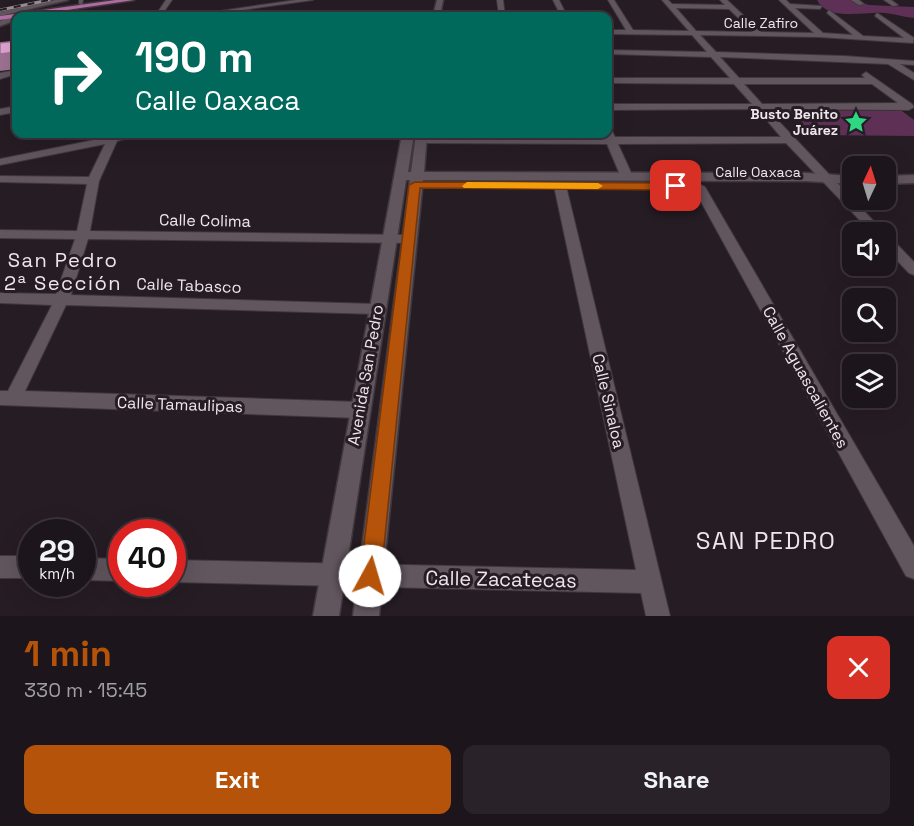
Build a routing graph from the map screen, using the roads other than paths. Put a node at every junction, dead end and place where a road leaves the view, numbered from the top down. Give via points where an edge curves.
1 (65, 0) edge
2 (108, 0) edge
3 (131, 0) edge
4 (310, 0) edge
5 (611, 0) edge
6 (723, 0) edge
7 (887, 0) edge
8 (31, 1) edge
9 (81, 1) edge
10 (13, 2) edge
11 (668, 3) edge
12 (785, 3) edge
13 (818, 4) edge
14 (896, 5) dead end
15 (731, 7) junction
16 (16, 12) edge
17 (22, 12) edge
18 (45, 12) edge
19 (219, 12) edge
20 (829, 12) dead end
21 (877, 15) dead end
22 (612, 32) edge
23 (632, 33) junction
24 (759, 34) junction
25 (697, 35) junction
26 (821, 35) junction
27 (863, 39) junction
28 (913, 41) edge
29 (829, 43) dead end
30 (836, 51) dead end
31 (612, 52) edge
32 (716, 56) junction
33 (844, 58) junction
34 (891, 62) junction
35 (914, 63) edge
36 (914, 77) edge
37 (612, 81) edge
38 (738, 81) junction
39 (874, 81) junction
40 (612, 107) edge
41 (760, 107) junction
42 (911, 109) edge
43 (612, 137) edge
44 (105, 138) edge
45 (113, 138) edge
46 (417, 138) edge
47 (609, 138) edge
48 (789, 140) junction
49 (0, 162) edge
50 (627, 177) junction
51 (0, 179) edge
52 (914, 179) edge
53 (829, 180) junction
54 (842, 180) edge
55 (896, 180) edge
56 (407, 181) junction
57 (93, 182) junction
58 (674, 182) junction
59 (560, 186) junction
60 (699, 187) junction
61 (869, 222) edge
62 (0, 234) edge
63 (83, 235) junction
64 (389, 238) junction
65 (409, 239) junction
66 (896, 251) edge
67 (914, 270) edge
68 (0, 298) edge
69 (62, 300) junction
70 (376, 309) junction
71 (6, 399) edge
72 (359, 410) junction
73 (0, 567) edge
74 (18, 567) edge
75 (914, 568) edge
76 (186, 571) edge
77 (332, 574) junction
78 (370, 576) junction
79 (650, 582) junction
80 (326, 616) edge
81 (366, 616) edge
82 (658, 616) edge

1 - 16 street
2 - 9 main road
3 - 18 main road
4 - 19 street
5 - 23 street
6 - 15 street
7 - 14 street
8 - 10 street
9 - 17 main road
11 - 15 street
11 - 25 street
12 - 13 street
12 - 26 street
15 - 24 street
20 - 27 street
21 - 28 street
22 - 23 street, Calle Zafiro
23 - 25 street, Calle Zafiro
24 - 25 street, Calle Zafiro
24 - 26 street, Calle Zafiro
25 - 32 street
26 - 27 street, Calle Zafiro
26 - 29 street
27 - 28 street, Calle Zafiro
30 - 33 street
31 - 32 street
32 - 33 street
32 - 38 street
33 - 34 street
33 - 39 street
34 - 35 street
34 - 36 street
37 - 38 street
38 - 39 street
38 - 41 street
39 - 42 street
40 - 41 street
41 - 42 street
41 - 48 street
43 - 48 street
44 - 49 street
45 - 57 street
46 - 56 street, Avenida San Pedro
47 - 50 street
48 - 53 street
50 - 56 street, Calle Oaxaca
50 - 58 street, Calle Oaxaca
51 - 57 street
52 - 55 street
53 - 54 street, Calle Oaxaca
53 - 58 street, Calle Oaxaca via 806,177
53 - 60 street, Calle Oaxaca via 814,187
53 - 61 street
56 - 59 street, Calle Oaxaca
56 - 64 street, Avenida San Pedro
56 - 65 street, Avenida San Pedro
57 - 63 street
58 - 59 street, Calle Oaxaca
58 - 60 street, Calle Oaxaca
59 - 79 street, Calle Sinaloa
60 - 75 street, Calle Aguascalientes
62 - 63 street, Calle Colima
63 - 64 street, Calle Colima
63 - 69 street
64 - 65 street, Calle Colima
64 - 70 street, Avenida San Pedro
65 - 78 street, Avenida San Pedro
66 - 67 street
68 - 69 street, Calle Tabasco
69 - 70 street, Calle Tabasco
69 - 71 street
70 - 72 street, Avenida San Pedro
71 - 72 street, Calle Tamaulipas
72 - 77 street, Avenida San Pedro
73 - 74 street
76 - 77 street, Calle Zacatecas
77 - 78 street, Calle Zacatecas
77 - 80 street, Avenida San Pedro
78 - 79 street, Calle Zacatecas
78 - 81 street, Avenida San Pedro
79 - 82 street, Calle Sinaloa

